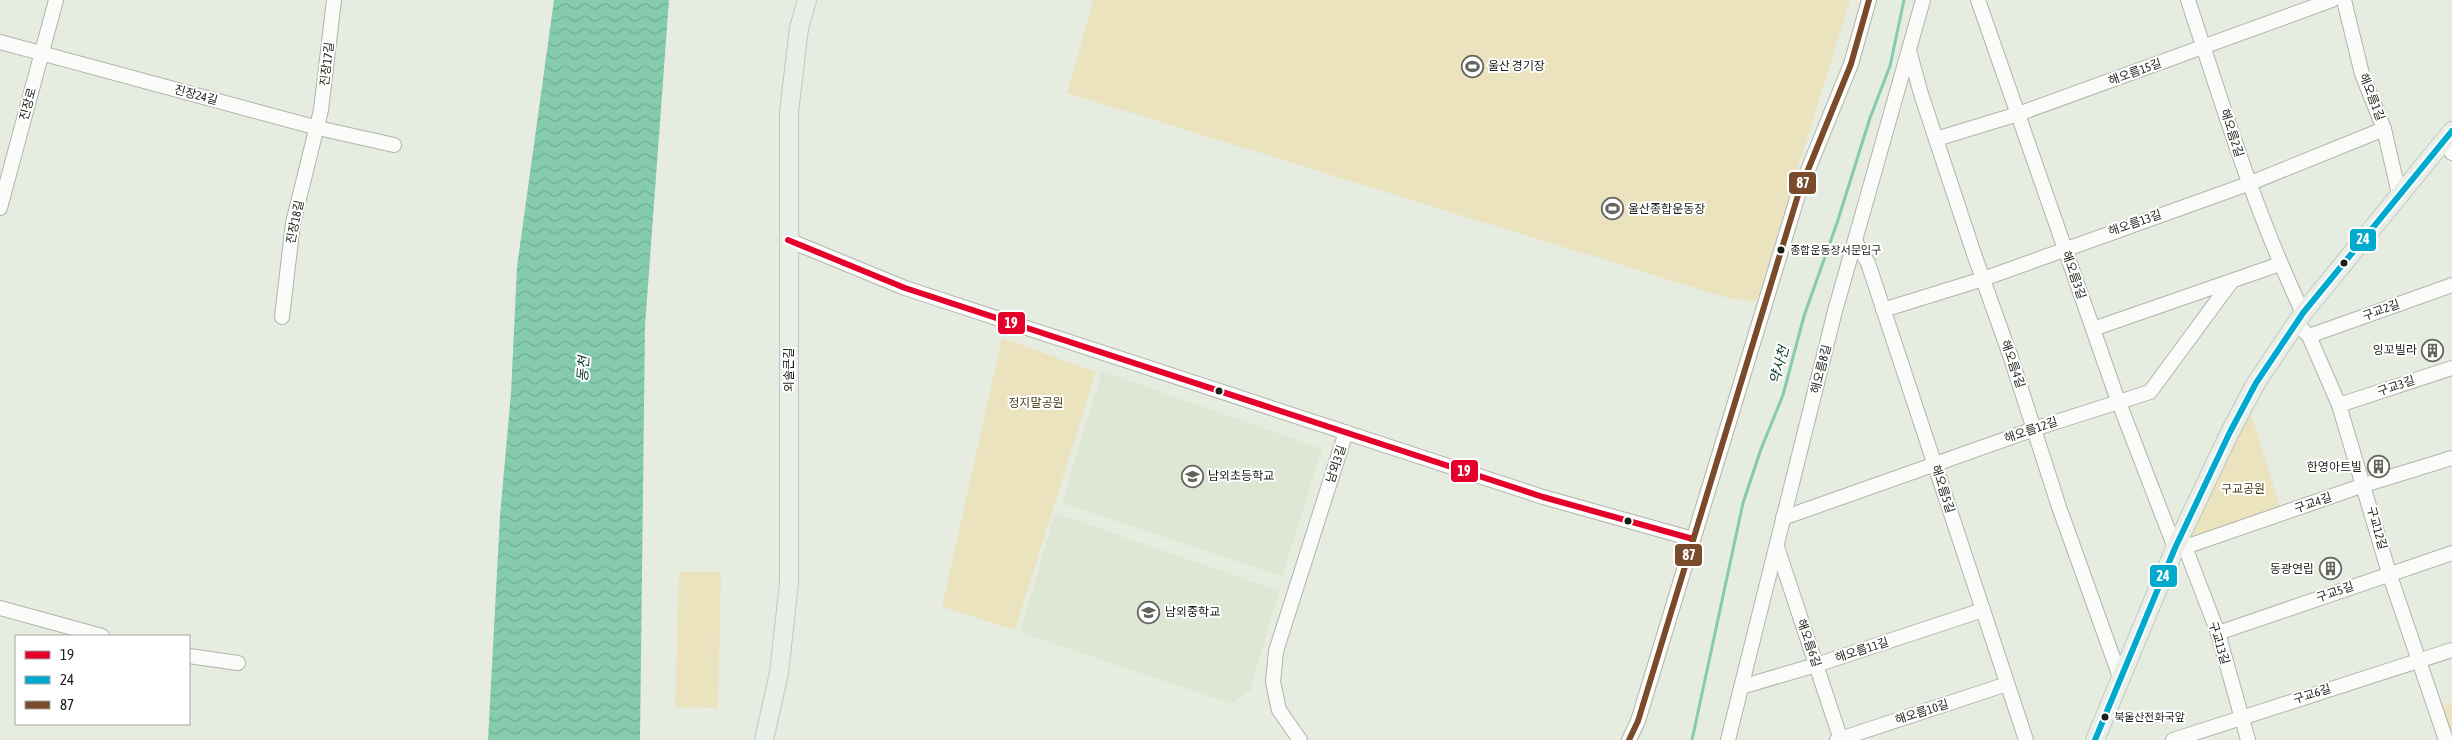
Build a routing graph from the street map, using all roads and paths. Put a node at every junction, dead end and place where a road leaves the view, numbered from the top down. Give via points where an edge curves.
1 (56, 0) edge
2 (334, 0) edge
3 (807, 0) edge
4 (1869, 0) edge
5 (1923, 0) edge
6 (1978, 0) edge
7 (2188, 0) edge
8 (2332, 0) edge
9 (2344, 0) edge
10 (0, 42) edge
11 (2203, 46) junction
12 (1909, 49) junction
13 (42, 53) junction
14 (2018, 114) junction
15 (318, 128) junction
16 (2384, 129) junction
17 (1936, 139) junction
18 (2450, 141) edge
19 (394, 145) dead end
20 (2248, 184) junction
21 (2399, 194) junction
22 (0, 208) edge
23 (788, 240) junction
24 (1855, 241) junction
25 (2065, 248) junction
26 (2280, 264) junction
27 (1983, 279) junction
28 (2231, 282) junction
29 (2452, 284) edge
30 (1884, 310) junction
31 (282, 317) dead end
32 (2299, 318) junction
33 (2093, 329) junction
34 (2309, 336) junction
35 (2452, 368) edge
36 (2119, 401) junction
37 (2340, 405) junction
38 (2034, 429) junction
39 (1346, 432) junction
40 (2452, 458) edge
41 (1935, 465) junction
42 (2364, 485) junction
43 (1783, 518) junction
44 (1693, 539) junction
45 (1776, 546) junction
46 (2180, 547) junction
47 (2452, 553) edge
48 (2389, 573) junction
49 (0, 608) edge
50 (1983, 610) junction
51 (2218, 633) junction
52 (98, 635) edge
53 (2452, 650) edge
54 (190, 656) edge
55 (2420, 660) junction
56 (238, 663) dead end
57 (1816, 665) junction
58 (2120, 677) junction
59 (2007, 684) junction
60 (1741, 687) junction
61 (2240, 717) junction
62 (764, 740) edge
63 (1300, 740) edge
64 (1629, 740) edge
65 (1728, 740) edge
66 (1839, 740) edge
67 (2026, 740) edge
68 (2095, 740) edge
69 (2173, 740) edge
70 (2248, 740) edge
71 (2446, 740) edge

1 - 13 street, 진장로
2 - 15 street, 진장17길
3 - 23 main road, 외솔큰길 via 799,28 789,112
4 - 44 street via 1851,64 1799,192
5 - 12 street, 해오름8길
6 - 14 street, 해오름3길
7 - 11 street, 해오름2길
8 - 11 street, 해오름15길
9 - 16 street, 해오름1길 via 2362,74
10 - 13 street, 진장24길
11 - 14 street, 해오름15길
11 - 20 street, 해오름2길
12 - 17 street, 해오름4길
12 - 24 street, 해오름8길
13 - 15 street, 진장24길
13 - 22 street, 진장로
14 - 17 street, 해오름15길
14 - 25 street, 해오름3길
15 - 19 street, 진장24길
15 - 31 street, 진장18길 via 293,223
16 - 20 street, 해오름13길
16 - 21 street, 해오름1길
17 - 27 street, 해오름4길
18 - 21 main road
20 - 25 street, 해오름13길
20 - 26 street, 해오름2길
21 - 32 main road
23 - 39 street, 남외3길 via 905,288
23 - 62 main road, 외솔큰길 via 789,583 780,673
24 - 30 street, 해오름5길 via 1868,263
24 - 43 street, 해오름8길
25 - 27 street, 해오름13길
25 - 33 street, 해오름3길
26 - 28 street
26 - 32 street, 해오름2길
27 - 30 street, 해오름13길
27 - 38 street, 해오름4길
28 - 33 street
28 - 36 street, 해오름12길 via 2150,392
29 - 34 street, 구교2길
30 - 41 street, 해오름5길
32 - 34 street, 구교12길
32 - 46 main road via 2256,383 2230,432
33 - 36 street, 해오름3길
34 - 37 street, 구교12길
35 - 37 street, 구교3길
36 - 38 street, 해오름12길
36 - 46 street, 해오름3길
37 - 42 street, 구교12길
38 - 41 street, 해오름12길
38 - 58 street, 해오름4길
39 - 44 street via 1543,497
39 - 63 street, 남외3길 via 1276,651 1273,682 1279,710
40 - 42 street, 구교4길
41 - 43 street, 해오름12길
41 - 50 street, 해오름5길
42 - 46 street, 구교4길
42 - 48 street, 구교12길
43 - 45 street, 해오름8길
44 - 64 street via 1638,721
45 - 57 street, 해오름6길
45 - 60 street, 해오름8길
46 - 51 street, 구교13길
46 - 58 main road
47 - 48 street, 구교5길
48 - 51 street, 구교5길
48 - 55 street, 구교12길
49 - 52 street
50 - 57 street, 해오름11길
50 - 59 street, 해오름5길
51 - 61 street, 구교13길
53 - 55 street, 구교6길
54 - 56 street
55 - 61 street, 구교6길
55 - 71 street, 구교12길
57 - 60 street, 해오름11길
57 - 66 street, 해오름6길
58 - 68 main road
59 - 66 street, 해오름10길
59 - 67 street, 해오름5길
60 - 65 street, 해오름8길
61 - 69 street, 구교6길
61 - 70 street, 구교13길

